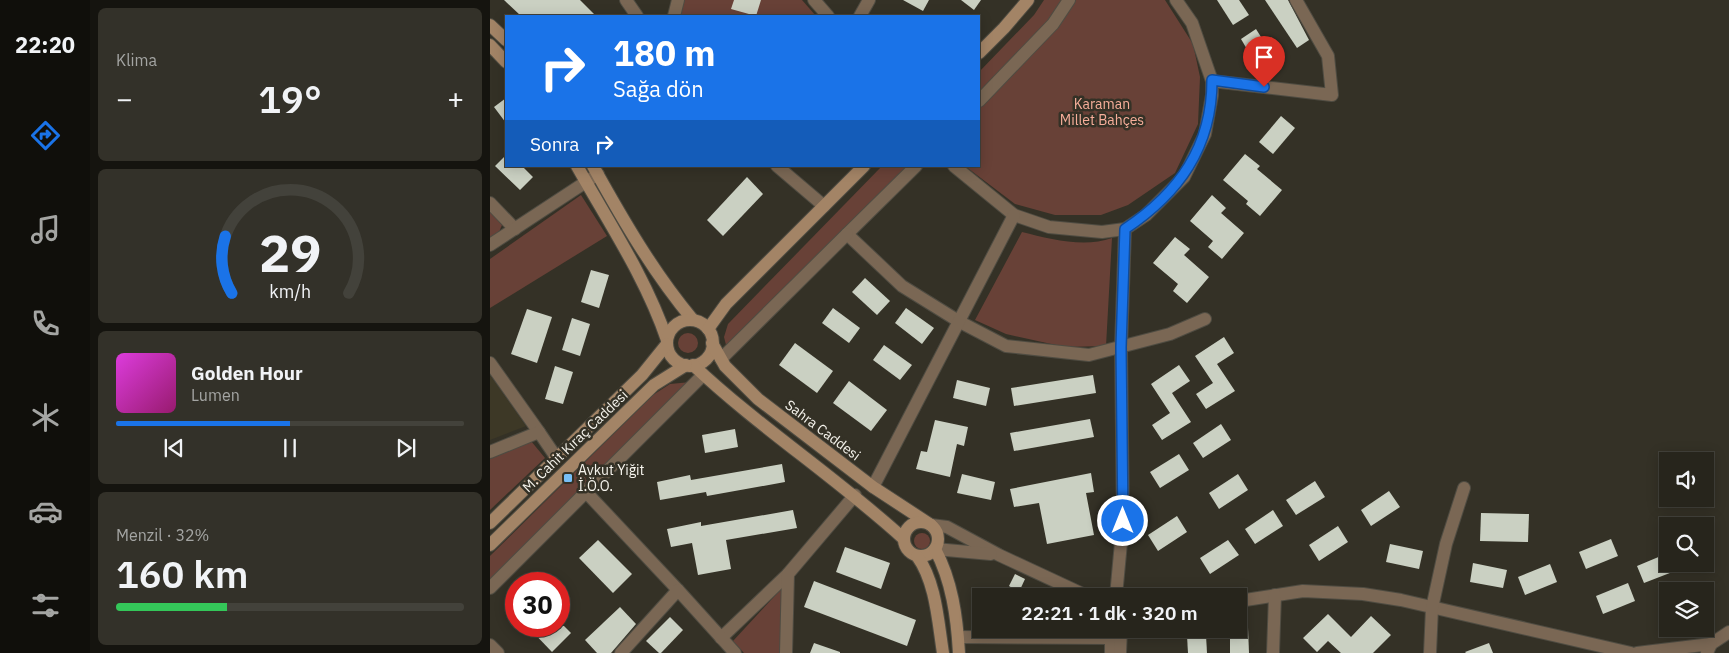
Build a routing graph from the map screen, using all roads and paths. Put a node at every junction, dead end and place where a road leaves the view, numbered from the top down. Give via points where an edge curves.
1 (626, 0) edge
2 (678, 0) edge
3 (814, 0) edge
4 (869, 0) edge
5 (1028, 0) edge
6 (1069, 0) edge
7 (1176, 0) edge
8 (1296, 0) edge
9 (636, 15) edge
10 (674, 15) edge
11 (827, 15) edge
12 (861, 15) edge
13 (490, 25) edge
14 (505, 39) edge
15 (490, 45) edge
16 (980, 52) edge
17 (505, 61) edge
18 (1212, 80) junction
19 (980, 100) edge
20 (578, 167) edge
21 (779, 167) edge
22 (863, 167) edge
23 (915, 167) edge
24 (955, 167) edge
25 (596, 170) edge
26 (586, 181) junction
27 (490, 203) edge
28 (824, 206) junction
29 (1014, 215) junction
30 (515, 229) junction
31 (1125, 229) junction
32 (847, 234) junction
33 (490, 245) edge
34 (692, 320) junction
35 (1205, 320) dead end
36 (960, 322) junction
37 (708, 329) junction
38 (667, 342) junction
39 (712, 343) junction
40 (1121, 347) junction
41 (721, 359) junction
42 (490, 363) edge
43 (689, 365) junction
44 (703, 375) junction
45 (539, 432) junction
46 (490, 452) edge
47 (556, 457) junction
48 (873, 487) junction
49 (1464, 488) dead end
50 (586, 492) junction
51 (855, 495) junction
52 (490, 523) edge
53 (931, 525) junction
54 (904, 538) junction
55 (490, 545) edge
56 (935, 549) junction
57 (999, 555) junction
58 (917, 556) junction
59 (788, 574) junction
60 (490, 588) edge
61 (1069, 588) edge
62 (1117, 588) edge
63 (678, 590) junction
64 (1275, 595) junction
65 (1247, 600) edge
66 (1432, 608) junction
67 (1729, 632) edge
68 (958, 637) junction
69 (972, 637) edge
70 (720, 638) junction
71 (1111, 638) edge
72 (1120, 638) edge
73 (490, 645) edge
74 (1709, 648) edge
75 (498, 653) edge
76 (621, 653) edge
77 (735, 653) edge
78 (786, 653) edge
79 (943, 653) edge
80 (959, 653) edge
81 (1110, 653) edge
82 (1120, 653) edge
83 (1274, 653) edge
84 (1430, 653) edge
85 (1631, 653) edge
86 (1637, 653) edge

1 - 9 street
2 - 10 street
3 - 11 street
4 - 12 street
5 - 16 street
6 - 19 street via 1052,24
7 - 18 street via 1192,23
8 - 18 street via 1328,56 1332,95
13 - 14 street
15 - 17 street
18 - 31 street via 1205,134 1184,177 1146,215
20 - 26 street
21 - 28 street
22 - 28 street
23 - 32 street
24 - 29 street
25 - 26 street
25 - 34 street via 664,286
26 - 30 street
26 - 38 street via 642,280 657,310
27 - 30 street
28 - 37 street via 726,304
29 - 31 street via 1049,227 1102,232
29 - 36 street
30 - 33 street
31 - 40 street
32 - 36 street via 902,286
32 - 41 street
34 - 37 street
34 - 38 street via 679,322 673,327
35 - 40 street via 1170,334
36 - 40 street via 1006,346 1089,355
36 - 48 street
37 - 39 street
38 - 43 street via 673,359
38 - 47 street, M. Cahit Kıraç Caddesi via 642,375
39 - 41 street, Sahra Caddesi
39 - 43 street via 704,360
40 - 62 street via 1123,521
41 - 48 street, Sahra Caddesi via 758,399
42 - 45 street
43 - 44 street
43 - 55 street, M. Cahit Kıraç Caddesi via 654,385
44 - 50 street
44 - 51 street
45 - 46 street
45 - 47 street
47 - 52 street, M. Cahit Kıraç Caddesi
48 - 53 street, Sahra Caddesi
49 - 66 street via 1446,544
50 - 60 street
50 - 63 street
51 - 54 street
51 - 59 street
53 - 54 street via 921,522 911,525
53 - 56 street via 937,533
53 - 57 street via 947,527
54 - 58 street via 907,550
56 - 57 street
56 - 58 street via 927,555
56 - 68 street via 944,567
57 - 61 street
58 - 79 street via 935,601
59 - 70 street
59 - 78 street
63 - 70 street
63 - 76 street
64 - 65 street
64 - 66 street via 1303,590 1363,594
64 - 83 street
66 - 84 street
66 - 85 street
67 - 74 street
68 - 69 street
68 - 80 street
70 - 77 street
71 - 81 street
72 - 82 street
73 - 75 street
74 - 86 street

